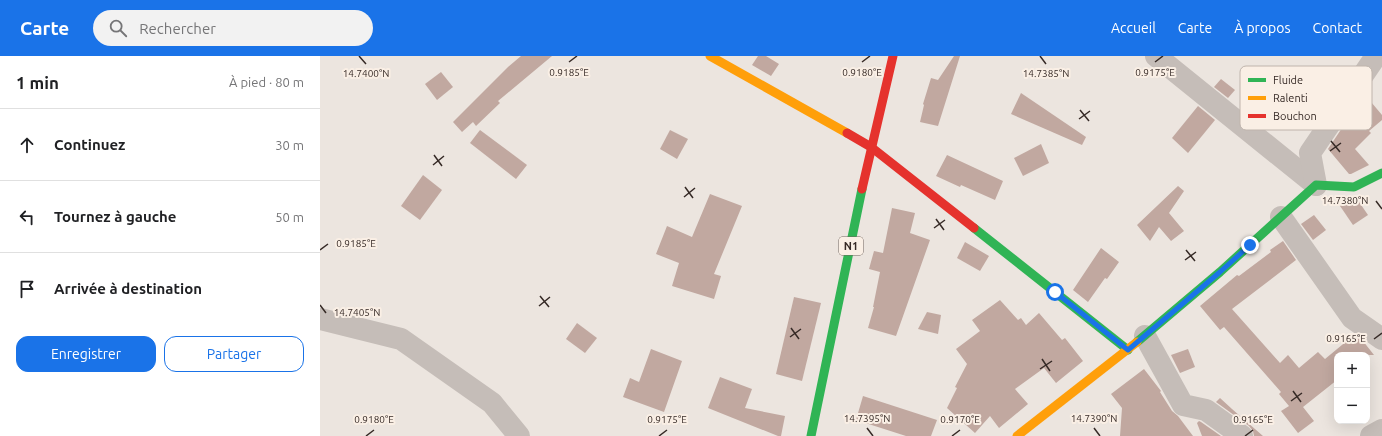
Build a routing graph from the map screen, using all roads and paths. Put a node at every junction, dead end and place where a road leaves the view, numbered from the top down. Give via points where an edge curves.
1 (710, 56) edge
2 (893, 56) edge
3 (1156, 56) edge
4 (1376, 56) edge
5 (1369, 66) edge
6 (1240, 124) edge
7 (1248, 130) edge
8 (1326, 130) edge
9 (871, 147) junction
10 (1382, 173) edge
11 (1316, 185) junction
12 (1280, 217) junction
13 (320, 319) edge
14 (1145, 336) junction
15 (1382, 339) edge
16 (1128, 350) junction
17 (1382, 430) edge
18 (518, 436) edge
19 (811, 436) edge
20 (1017, 436) edge
21 (1242, 436) edge
22 (1371, 436) edge

1 - 9 street
2 - 9 street, N1
3 - 6 street
4 - 5 street
7 - 11 street
8 - 11 street via 1310,153
9 - 16 street
9 - 19 street, N1
10 - 11 street via 1354,187
11 - 12 street
12 - 14 street
12 - 15 street via 1352,318
13 - 18 street via 402,339 492,403
14 - 16 street
14 - 21 street via 1183,405 1206,410
16 - 20 street
17 - 22 street

